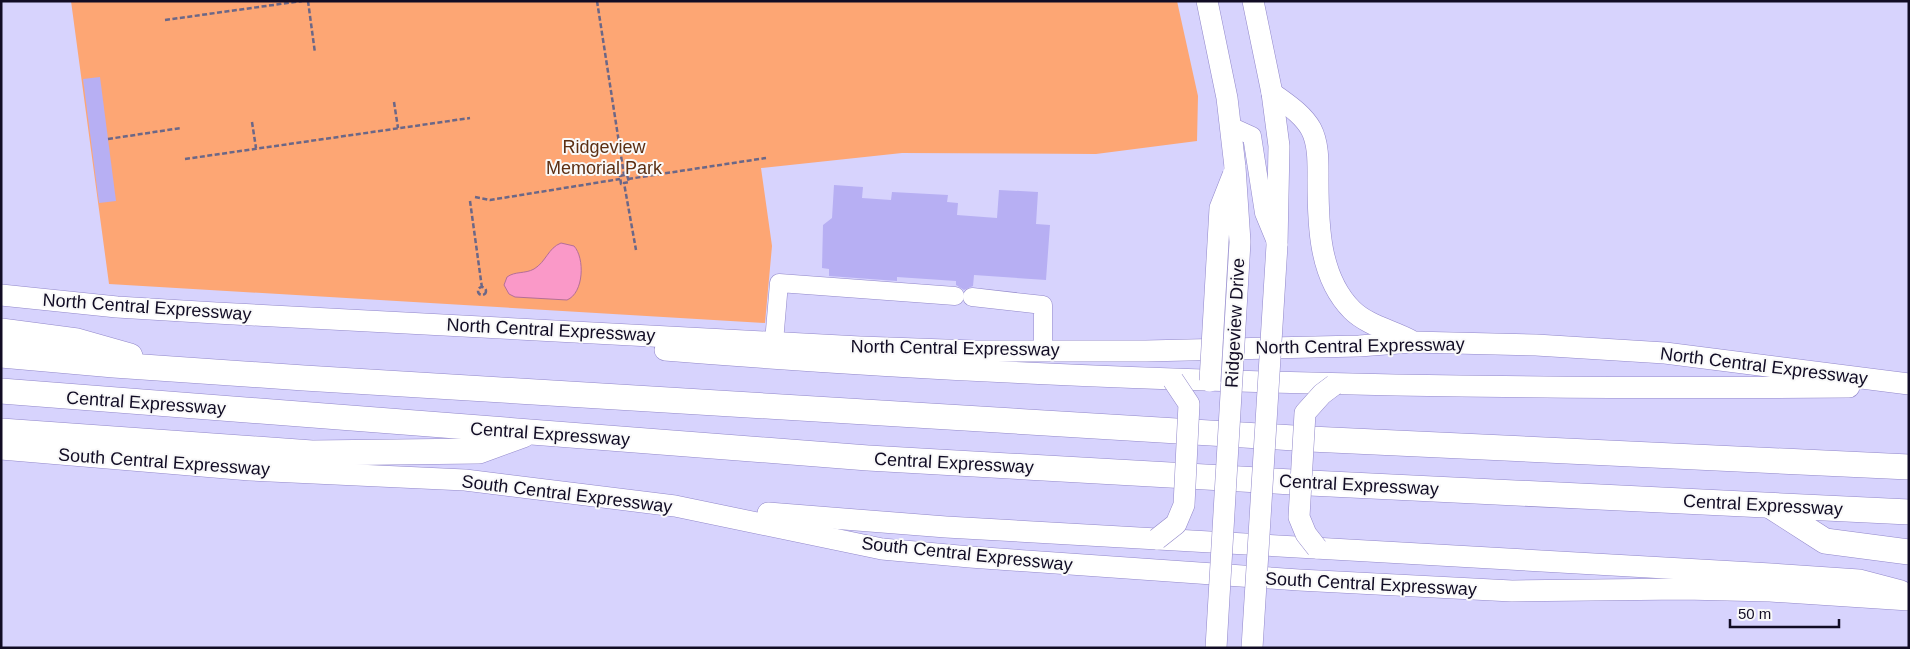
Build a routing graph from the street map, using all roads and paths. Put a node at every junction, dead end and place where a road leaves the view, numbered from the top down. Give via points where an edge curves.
1 (302, 1) edge
2 (308, 1) edge
3 (597, 1) edge
4 (1208, 1) edge
5 (1253, 1) edge
6 (166, 20) dead end
7 (316, 53) dead end
8 (1272, 93) junction
9 (394, 102) dead end
10 (470, 118) dead end
11 (252, 122) dead end
12 (1230, 126) junction
13 (181, 128) dead end
14 (398, 128) junction
15 (108, 138) dead end
16 (256, 148) junction
17 (766, 158) dead end
18 (185, 159) dead end
19 (1235, 167) junction
20 (624, 175) junction
21 (620, 179) junction
22 (628, 179) junction
23 (624, 183) junction
24 (475, 197) dead end
25 (470, 201) dead end
26 (1277, 245) junction
27 (636, 250) dead end
28 (482, 288) dead end
29 (1, 294) edge
30 (527, 330) junction
31 (1, 331) edge
32 (774, 342) junction
33 (1412, 342) junction
34 (1043, 351) junction
35 (1, 355) edge
36 (173, 369) junction
37 (1173, 380) junction
38 (1210, 381) junction
39 (1232, 382) junction
40 (1268, 382) junction
41 (1334, 385) junction
42 (1909, 385) edge
43 (1, 391) edge
44 (1, 431) edge
45 (532, 432) junction
46 (1, 449) edge
47 (1798, 460) junction
48 (1909, 462) edge
49 (1909, 467) edge
50 (675, 506) junction
51 (1771, 506) junction
52 (1909, 512) edge
53 (1157, 539) junction
54 (1222, 544) junction
55 (1257, 545) junction
56 (1317, 548) junction
57 (1909, 552) edge
58 (1909, 593) edge
59 (1909, 600) edge
60 (1216, 648) edge
61 (1252, 648) edge

1 - 6 path
2 - 7 path
3 - 20 path
4 - 12 main road, Ridgeview Drive
5 - 8 main road, Ridgeview Drive
8 - 26 main road, Ridgeview Drive via 1279,146
8 - 33 main road via 1311,129 1318,153 1318,203 1325,260 1338,292 1353,311 1374,325
9 - 14 path
10 - 14 path
11 - 16 path
12 - 19 main road, Ridgeview Drive
12 - 26 lane via 1252,136 1264,213
13 - 15 path
14 - 16 path
16 - 18 path
17 - 22 path
19 - 38 main road, bridge via 1220,208
19 - 39 main road, Ridgeview Drive, bridge via 1240,242
20 - 21 path
20 - 22 path
21 - 23 path via 621,184
21 - 24 path via 490,200
22 - 23 path
23 - 27 path
25 - 28 path
26 - 40 main road, Ridgeview Drive, bridge
29 - 30 main road, North Central Expressway via 137,308
30 - 32 main road, North Central Expressway
30 - 37 main road via 594,344 805,362
31 - 36 highway via 77,341
32 - 34 main road, North Central Expressway
32 - 34 lane via 779,283 1043,305
33 - 34 main road, North Central Expressway via 1359,346
33 - 42 main road, North Central Expressway via 1666,353
35 - 36 highway, Central Expressway
36 - 47 highway, Central Expressway via 1310,439
37 - 38 main road
37 - 53 main road, bridge via 1189,404 1184,505 1176,524
38 - 39 main road
39 - 40 main road
39 - 54 main road, Ridgeview Drive, bridge
40 - 41 main road
40 - 55 main road, Ridgeview Drive, bridge
41 - 42 main road
41 - 56 main road, bridge via 1305,413 1299,517
43 - 45 highway, Central Expressway
44 - 45 highway via 312,453 479,451
45 - 51 highway, Central Expressway via 868,458
46 - 50 main road, South Central Expressway via 250,470 465,480
47 - 48 highway
47 - 49 highway, Central Expressway
50 - 53 main road
50 - 59 main road, South Central Expressway via 882,549 990,558 1512,591 1684,589
51 - 52 highway, Central Expressway
51 - 57 highway via 1825,541
53 - 54 main road
54 - 55 main road
54 - 60 main road, Ridgeview Drive, bridge
55 - 56 main road
55 - 61 main road, Ridgeview Drive, bridge
56 - 58 main road via 1859,580

